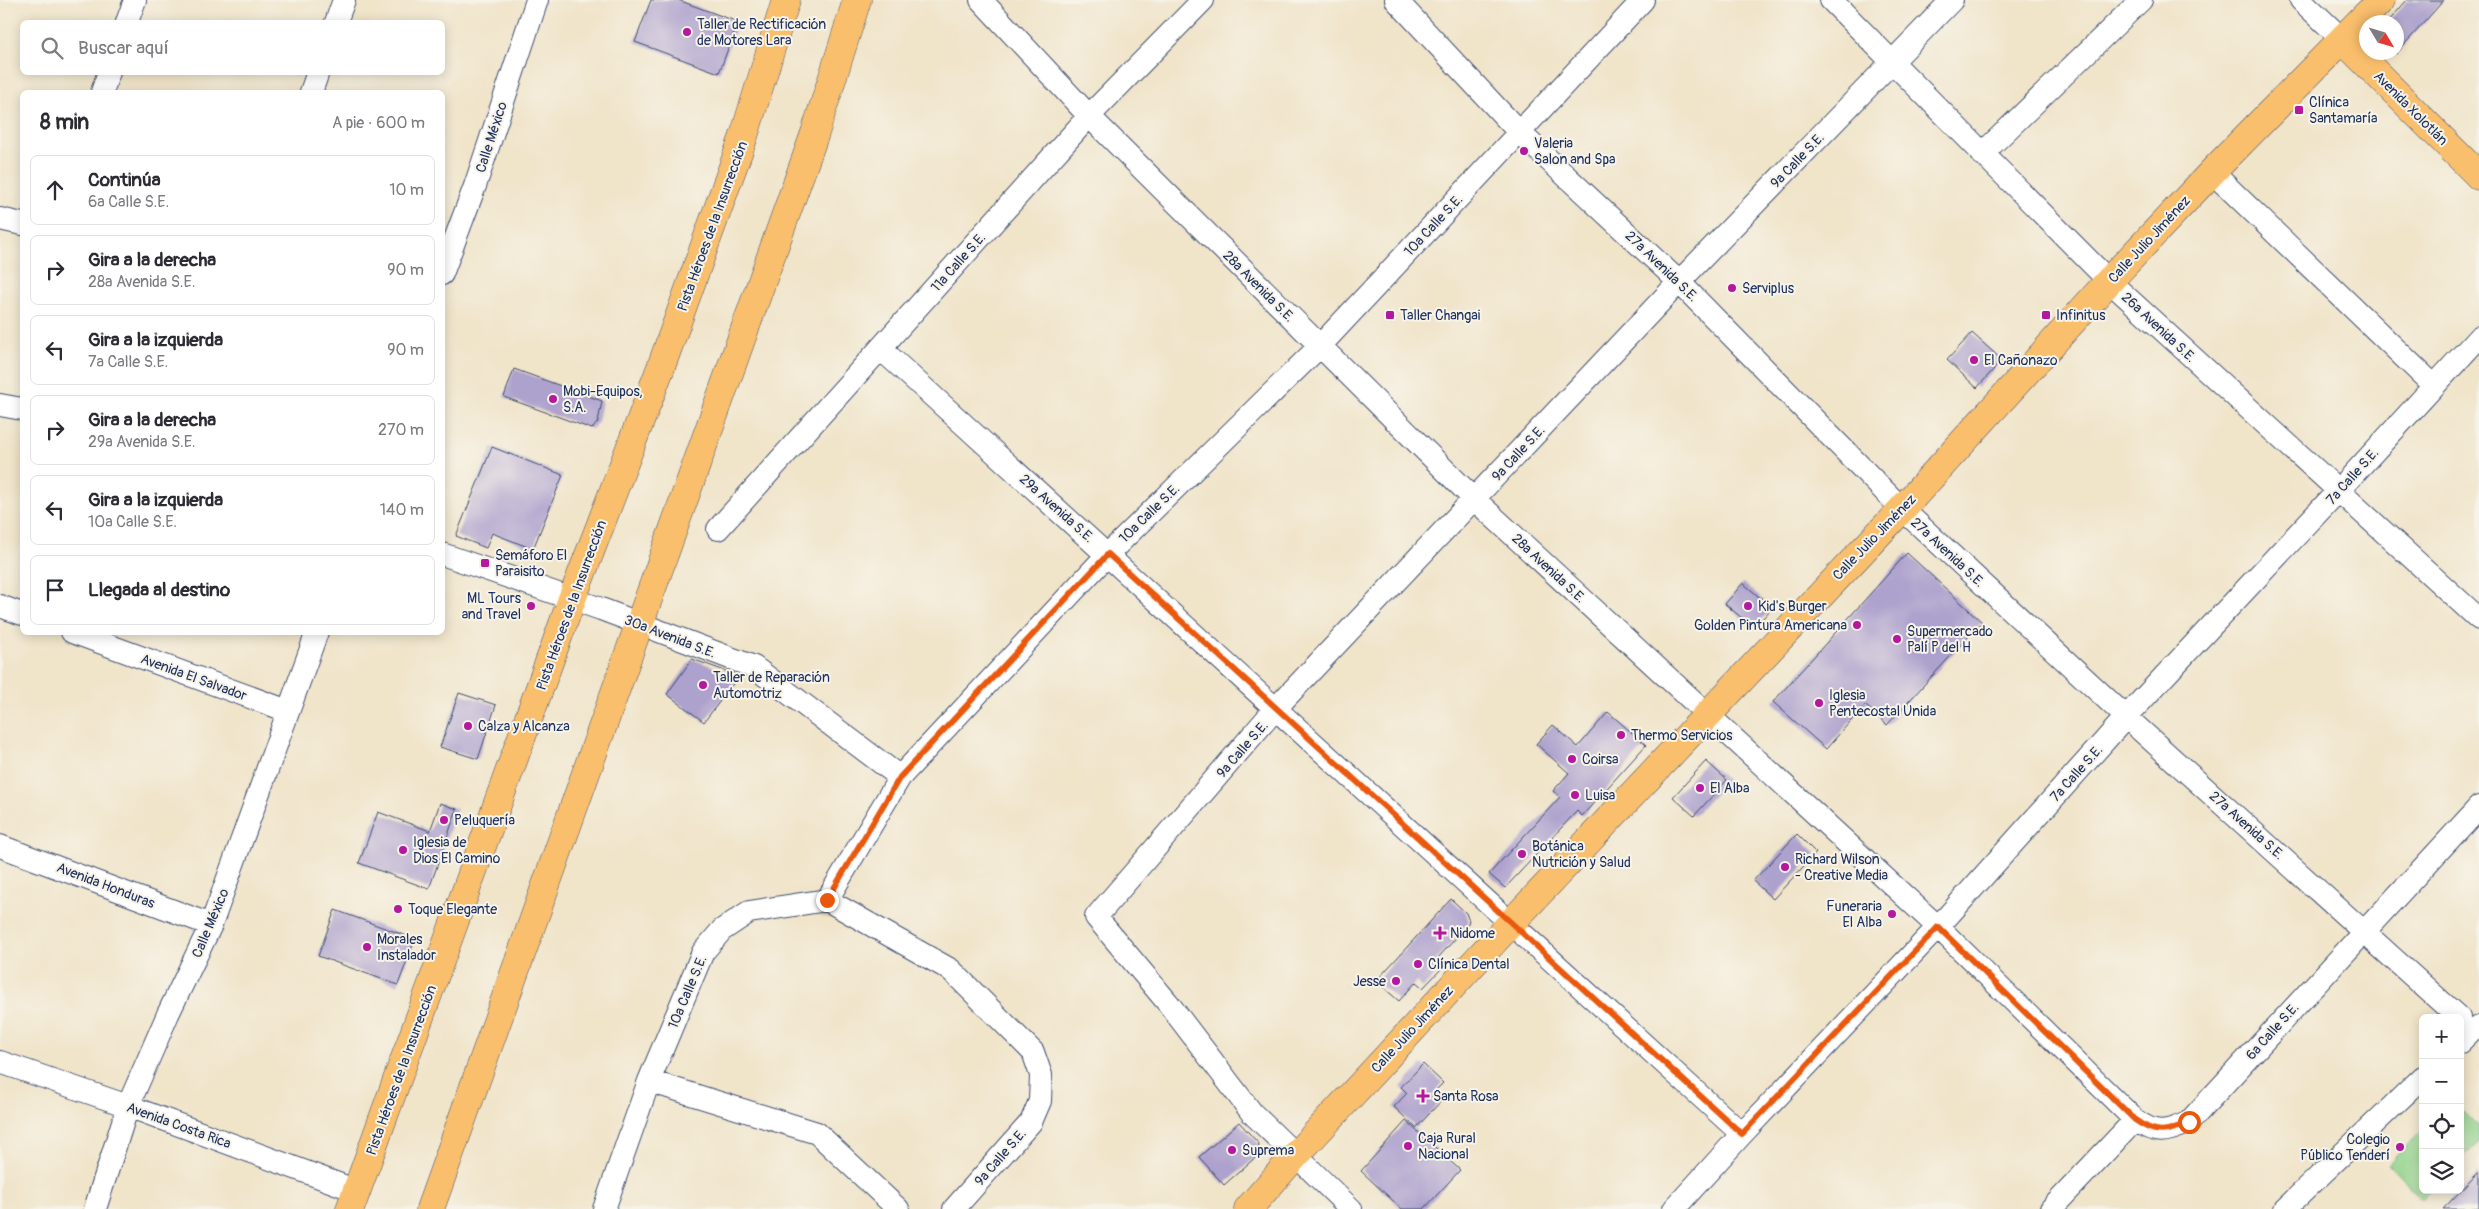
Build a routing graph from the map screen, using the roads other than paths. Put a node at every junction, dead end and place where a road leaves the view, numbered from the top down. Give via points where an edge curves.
1 (135, 0) edge
2 (344, 0) edge
3 (536, 0) edge
4 (786, 0) edge
5 (857, 0) edge
6 (981, 0) edge
7 (1203, 0) edge
8 (1396, 0) edge
9 (1643, 0) edge
10 (1831, 0) edge
11 (1952, 0) edge
12 (2141, 0) edge
13 (2300, 0) edge
14 (2381, 0) edge
15 (128, 20) edge
16 (337, 20) edge
17 (2343, 40) junction
18 (1892, 62) junction
19 (108, 75) edge
20 (317, 75) edge
21 (103, 90) edge
22 (312, 90) edge
23 (1089, 116) junction
24 (1520, 132) junction
25 (1982, 154) junction
26 (2212, 172) junction
27 (2479, 176) edge
28 (0, 219) edge
29 (20, 224) edge
30 (445, 266) edge
31 (2109, 281) junction
32 (1679, 282) junction
33 (2479, 337) edge
34 (1320, 347) junction
35 (881, 348) junction
36 (2434, 386) junction
37 (0, 405) edge
38 (20, 409) edge
39 (2338, 492) junction
40 (1474, 499) junction
41 (1902, 509) junction
42 (718, 529) dead end
43 (1108, 554) junction
44 (445, 555) edge
45 (572, 599) junction
46 (0, 606) edge
47 (20, 613) edge
48 (2479, 619) edge
49 (638, 624) junction
50 (80, 635) edge
51 (316, 635) edge
52 (1276, 708) junction
53 (288, 711) junction
54 (1706, 714) junction
55 (2126, 717) junction
56 (900, 777) junction
57 (2479, 807) edge
58 (0, 846) edge
59 (827, 900) junction
60 (1511, 923) junction
61 (211, 925) junction
62 (1938, 927) junction
63 (2364, 930) junction
64 (2466, 1027) edge
65 (0, 1062) edge
66 (649, 1081) junction
67 (2419, 1082) edge
68 (128, 1106) junction
69 (2135, 1120) junction
70 (1742, 1134) junction
71 (1294, 1156) junction
72 (353, 1200) edge
73 (95, 1209) edge
74 (430, 1209) edge
75 (604, 1209) edge
76 (898, 1209) edge
77 (954, 1209) edge
78 (1248, 1209) edge
79 (1351, 1209) edge
80 (1674, 1209) edge
81 (2051, 1209) edge
82 (2286, 1209) edge

1 - 15 street
2 - 16 street
3 - 30 street, Calle México
4 - 45 main road, Pista Héroes de la Insurrección via 744,136 661,367
5 - 49 main road via 815,133
6 - 23 street, 28a Avenida S.E.
7 - 23 street, 11a Calle S.E.
8 - 24 street, 27a Avenida S.E.
9 - 24 street, 10a Calle S.E.
10 - 18 street, 26a Avenida S.E.
11 - 18 street, 9a Calle S.E.
12 - 25 street
13 - 17 street
14 - 17 main road, Calle Julio Jiménez
17 - 26 main road, Calle Julio Jiménez
17 - 27 main road, Avenida Xolotlán
18 - 25 street, 26a Avenida S.E.
18 - 32 street, 9a Calle S.E.
19 - 21 street
20 - 22 street
23 - 34 street, 28a Avenida S.E.
23 - 35 street, 11a Calle S.E.
24 - 32 street, 27a Avenida S.E.
24 - 34 street, 10a Calle S.E.
25 - 31 street, 26a Avenida S.E.
26 - 31 main road, Calle Julio Jiménez
26 - 36 street
28 - 29 street
31 - 39 street, 26a Avenida S.E.
31 - 41 main road, Calle Julio Jiménez
32 - 40 street, 9a Calle S.E.
32 - 41 street, 27a Avenida S.E.
33 - 36 street, 7a Calle S.E.
34 - 40 street, 28a Avenida S.E.
34 - 43 street, 10a Calle S.E.
35 - 42 street, 11a Calle S.E.
35 - 43 street, 29a Avenida S.E.
36 - 39 street, 7a Calle S.E.
37 - 38 street
39 - 48 street, 26a Avenida S.E.
39 - 55 street, 7a Calle S.E.
40 - 52 street, 9a Calle S.E.
40 - 54 street, 28a Avenida S.E.
41 - 54 main road, Calle Julio Jiménez
41 - 55 street, 27a Avenida S.E.
43 - 52 street, 29a Avenida S.E.
43 - 56 street, 10a Calle S.E.
44 - 45 street, 30a Avenida S.E.
45 - 49 street, 30a Avenida S.E.
45 - 72 main road, Pista Héroes de la Insurrección
46 - 47 street
49 - 56 street, 30a Avenida S.E. via 754,667
49 - 74 main road
50 - 53 street, Avenida El Salvador
51 - 53 street, Calle México
52 - 60 street, 29a Avenida S.E.
52 - 71 street, 9a Calle S.E. via 1096,917 1168,1003 1252,1113
53 - 61 street, Calle México
54 - 60 main road, Calle Julio Jiménez
54 - 62 street, 28a Avenida S.E.
55 - 62 street, 7a Calle S.E.
55 - 63 street, 27a Avenida S.E.
56 - 59 street, 10a Calle S.E.
57 - 63 street, 6a Calle S.E.
58 - 61 street, Avenida Honduras
59 - 66 street, 10a Calle S.E. via 749,912 722,930 704,952
59 - 77 street, 9a Calle S.E. via 951,970 1033,1052 1041,1075 1040,1101 1030,1122
60 - 70 street, 29a Avenida S.E.
60 - 71 main road, Calle Julio Jiménez
61 - 68 street, Calle México
62 - 69 street, 28a Avenida S.E.
62 - 70 street, 7a Calle S.E.
63 - 64 street, 27a Avenida S.E.
63 - 69 street, 6a Calle S.E. via 2189,1122 2170,1131 2150,1130
65 - 68 street, Avenida Costa Rica
66 - 75 street, 10a Calle S.E.
66 - 76 street via 817,1133
67 - 82 street
68 - 72 street, Avenida Costa Rica
68 - 73 street, Calle México
69 - 81 street
70 - 80 street, 7a Calle S.E.
71 - 78 main road, Calle Julio Jiménez
71 - 79 street

